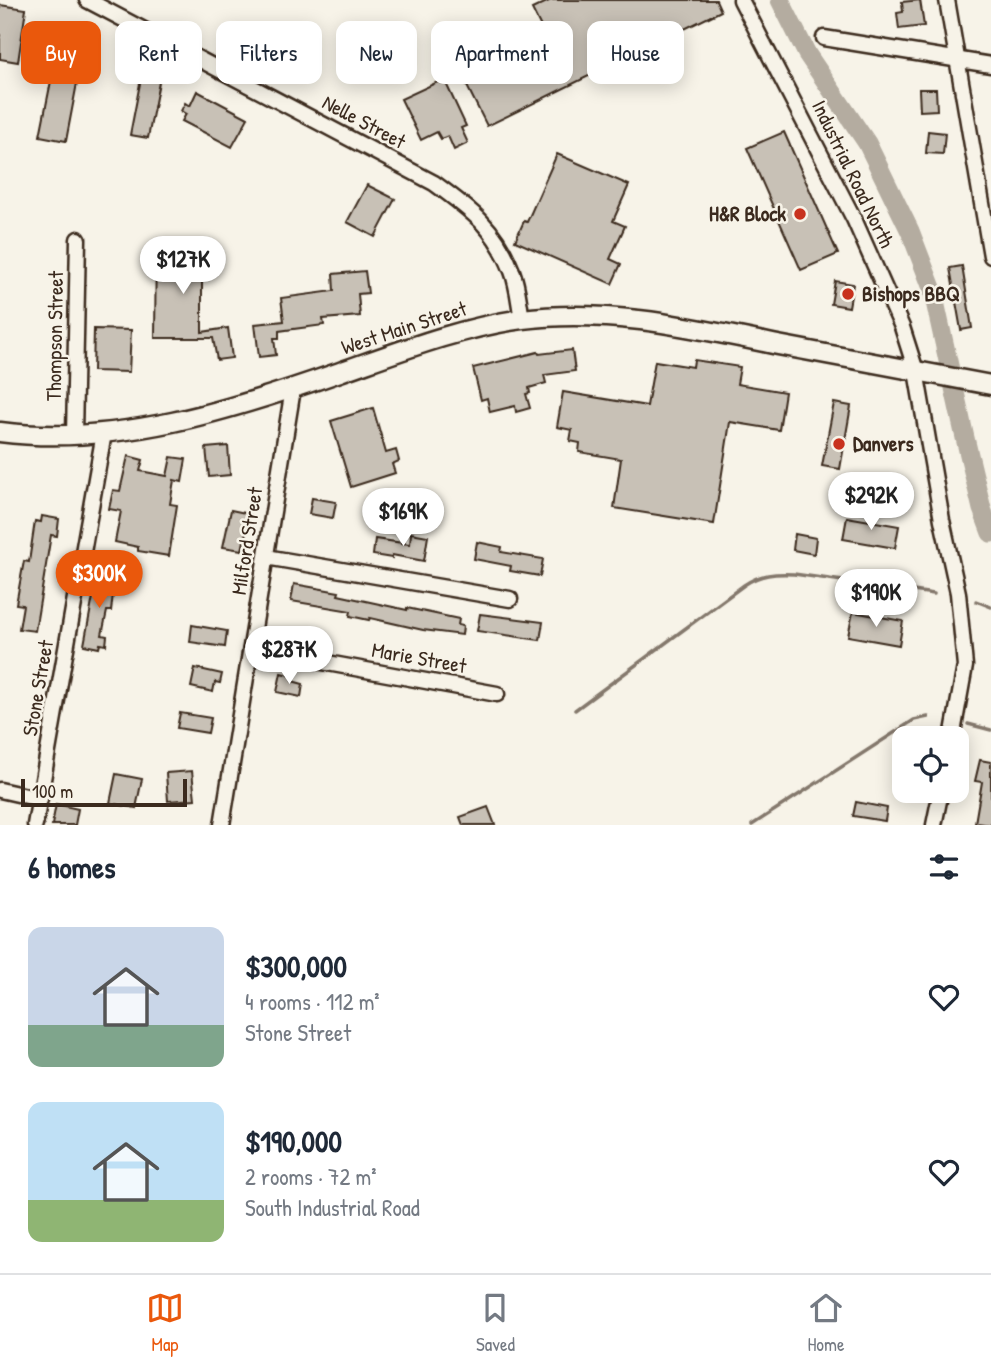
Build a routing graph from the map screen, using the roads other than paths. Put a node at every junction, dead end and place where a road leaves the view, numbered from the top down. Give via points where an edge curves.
1 (86, 0) edge
2 (741, 0) edge
3 (947, 0) edge
4 (824, 38) dead end
5 (957, 59) junction
6 (991, 65) edge
7 (78, 239) dead end
8 (991, 256) edge
9 (522, 319) junction
10 (916, 372) junction
11 (983, 380) edge
12 (293, 389) junction
13 (0, 432) edge
14 (104, 433) junction
15 (75, 435) junction
16 (266, 557) junction
17 (510, 600) dead end
18 (251, 649) junction
19 (497, 694) dead end
20 (954, 726) edge
21 (0, 790) edge
22 (40, 799) junction
23 (939, 803) edge
24 (35, 825) edge
25 (222, 825) edge
26 (934, 825) edge

1 - 9 street, Nelle Street via 444,190 494,234 513,273
2 - 10 street, Industrial Road North via 853,219 902,327
3 - 5 street
4 - 5 street
5 - 6 street
5 - 8 street
7 - 15 street, Thompson Street
9 - 10 main road, West Main Street via 648,320
9 - 12 main road, West Main Street via 447,334
10 - 11 main road, West Main Street
10 - 20 street, Industrial Road North via 958,593 965,666
12 - 14 main road, West Main Street via 213,414
12 - 16 street, Milford Street
13 - 15 main road, West Main Street
14 - 15 main road, West Main Street
14 - 22 street, Stone Street
16 - 17 street
16 - 18 street, Milford Street
18 - 19 street, Marie Street
18 - 25 street, Milford Street
21 - 22 street
22 - 24 street, Stone Street
23 - 26 street

